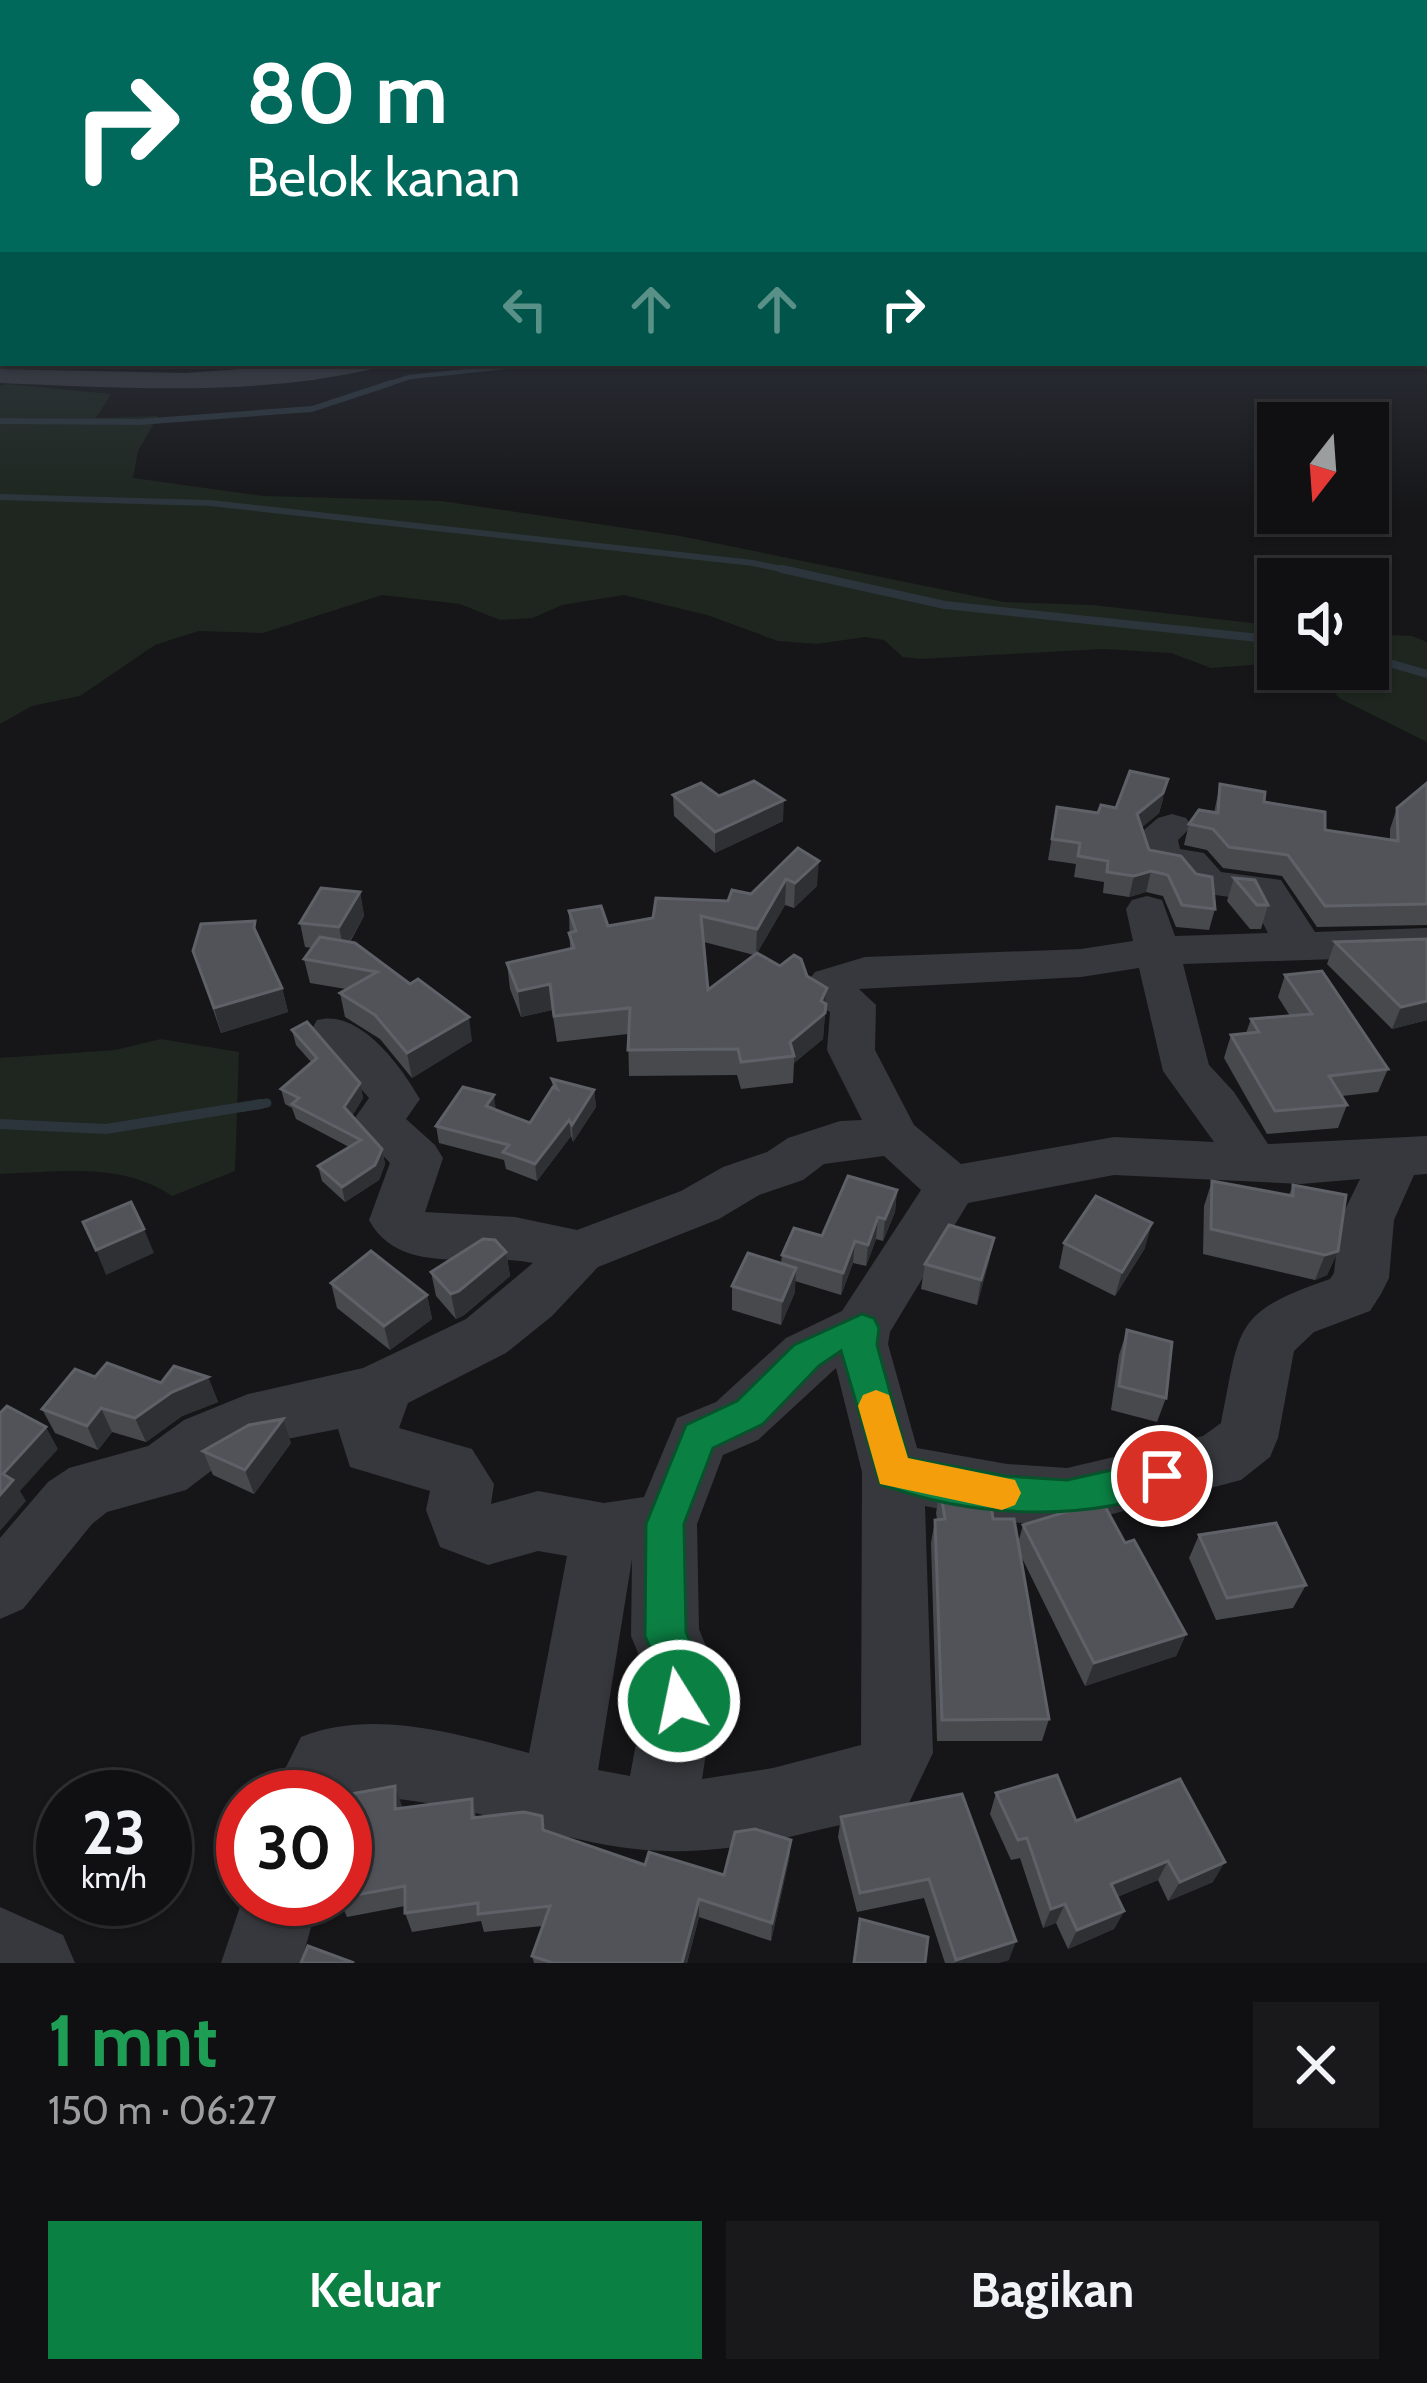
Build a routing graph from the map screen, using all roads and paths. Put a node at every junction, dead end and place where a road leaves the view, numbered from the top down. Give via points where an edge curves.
1 (345, 366) edge
2 (0, 376) edge
3 (1172, 826) dead end
4 (1151, 930) junction
5 (1427, 942) edge
6 (1308, 947) junction
7 (334, 1030) dead end
8 (895, 1137) junction
9 (1411, 1158) edge
10 (1254, 1164) junction
11 (951, 1186) junction
12 (579, 1252) junction
13 (862, 1328) junction
14 (384, 1386) junction
15 (893, 1472) junction
16 (635, 1528) junction
17 (0, 1586) edge
18 (323, 1770) edge
19 (557, 1795) junction
20 (658, 1817) junction
21 (273, 1926) edge
22 (0, 1946) edge
23 (35, 1963) edge
24 (261, 1963) edge

1 - 2 street via 158,382
3 - 6 street via 1156,836 1162,860 1190,862 1212,884 1265,890 1292,937
4 - 6 street
4 - 8 street via 1081,963 865,973 831,982 825,989 853,1005 850,1050
4 - 10 street via 1187,1071
5 - 6 street
7 - 12 street via 395,1099 377,1122 417,1158 396,1220 421,1238 515,1238
8 - 11 street
8 - 12 street via 806,1150
9 - 10 street
9 - 15 street via 1367,1220 1361,1278 1350,1295 1294,1315 1267,1340 1247,1438 1219,1460 1067,1497
10 - 11 street via 1114,1156
11 - 13 street
12 - 14 street via 486,1336
13 - 15 street via 859,1345
13 - 16 street via 806,1355 737,1421 699,1437
14 - 16 street via 367,1432 372,1448 450,1468 463,1484 463,1526 488,1535 538,1521
14 - 17 street via 248,1420 164,1470 91,1488
15 - 20 street via 897,1753 890,1774 723,1819
16 - 19 street
16 - 20 street via 675,1654 679,1701
18 - 19 street via 327,1763 405,1759
19 - 20 street
21 - 24 street
22 - 23 street

